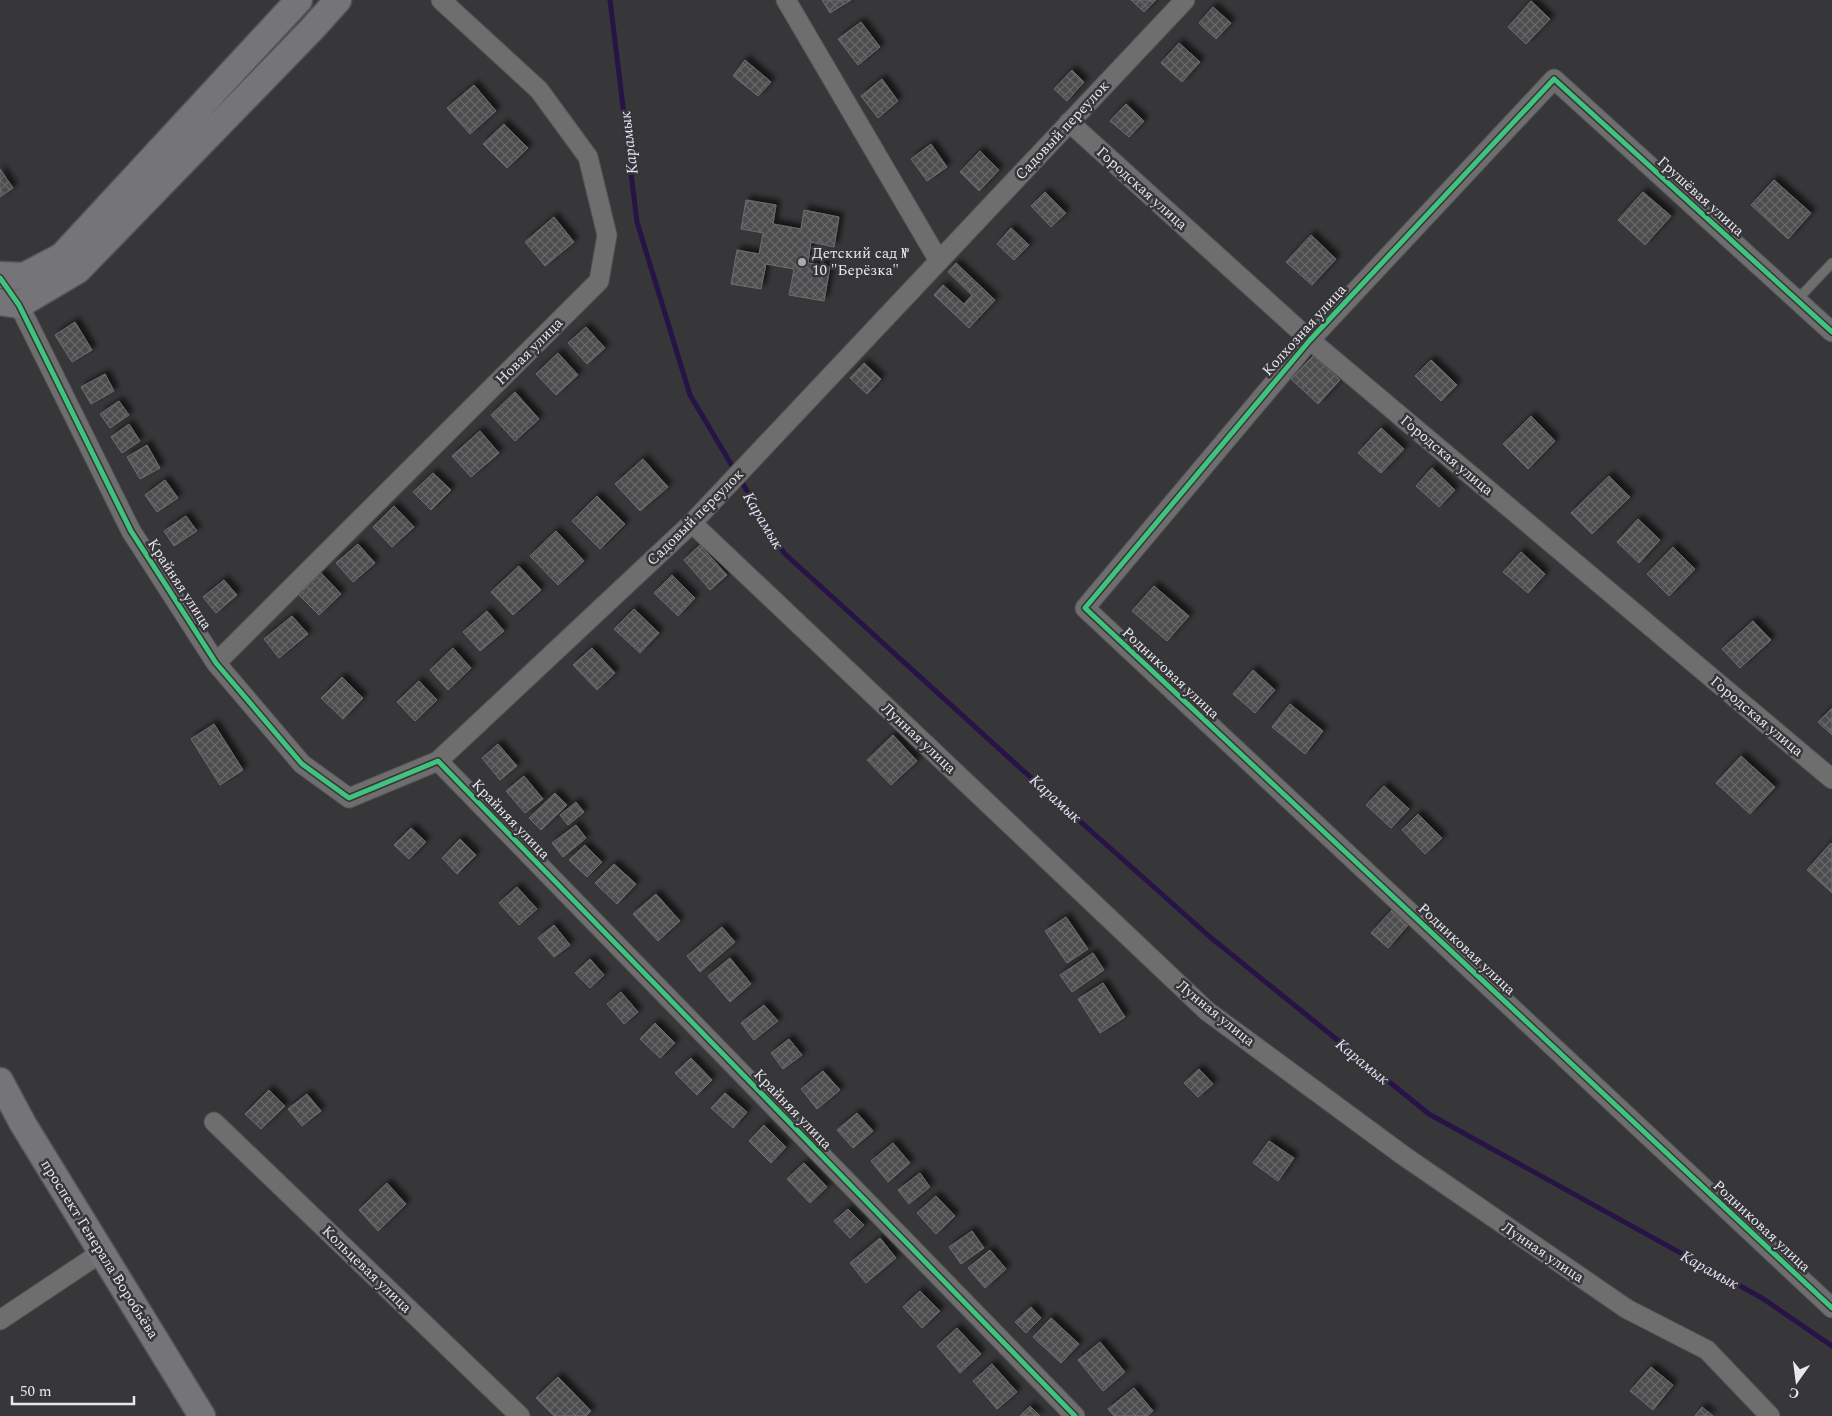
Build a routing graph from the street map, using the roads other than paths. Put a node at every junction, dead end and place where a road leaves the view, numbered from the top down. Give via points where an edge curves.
1 (299, 0) edge
2 (338, 0) edge
3 (441, 0) edge
4 (786, 0) edge
5 (1185, 0) edge
6 (1554, 79) joint
7 (1069, 122) junction
8 (939, 260) junction
9 (1832, 264) edge
10 (0, 277) edge
11 (1797, 300) junction
12 (9, 303) edge
13 (1832, 332) edge
14 (1310, 340) junction
15 (692, 523) junction
16 (1085, 608) joint
17 (216, 663) junction
18 (438, 761) junction
19 (1832, 779) edge
20 (0, 1081) edge
21 (0, 1115) edge
22 (214, 1122) dead end
23 (90, 1260) junction
24 (1832, 1308) edge
25 (0, 1320) edge
26 (188, 1416) edge
27 (202, 1416) edge
28 (520, 1416) edge
29 (1075, 1416) edge
30 (1770, 1416) edge

1 - 10 street via 62,256 24,276
2 - 12 street via 78,270
3 - 17 street, Новая улица via 538,90 588,157 607,235 599,281
4 - 8 street
5 - 7 street, Садовый переулок
6 - 11 street, Грушёвая улица
6 - 14 street, Колхозная улица
7 - 8 street, Садовый переулок
7 - 14 street, Городская улица
8 - 15 street, Садовый переулок
9 - 11 lane
10 - 12 street, Крайняя улица
11 - 13 street, Грушёвая улица
12 - 17 street, Крайняя улица via 131,530
14 - 16 street, Колхозная улица
14 - 19 street, Городская улица
15 - 18 street, Садовый переулок
15 - 30 street, Лунная улица via 1207,1010 1404,1156 1627,1309 1707,1350
16 - 24 street, Родниковая улица
17 - 18 street, Крайняя улица via 302,764 349,798
18 - 29 street, Крайняя улица
20 - 27 street, проспект Генерала Воробьёва via 23,1124
21 - 23 street, проспект Генерала Воробьёва
22 - 28 street, Кольцевая улица
23 - 25 street
23 - 26 street, проспект Генерала Воробьёва

